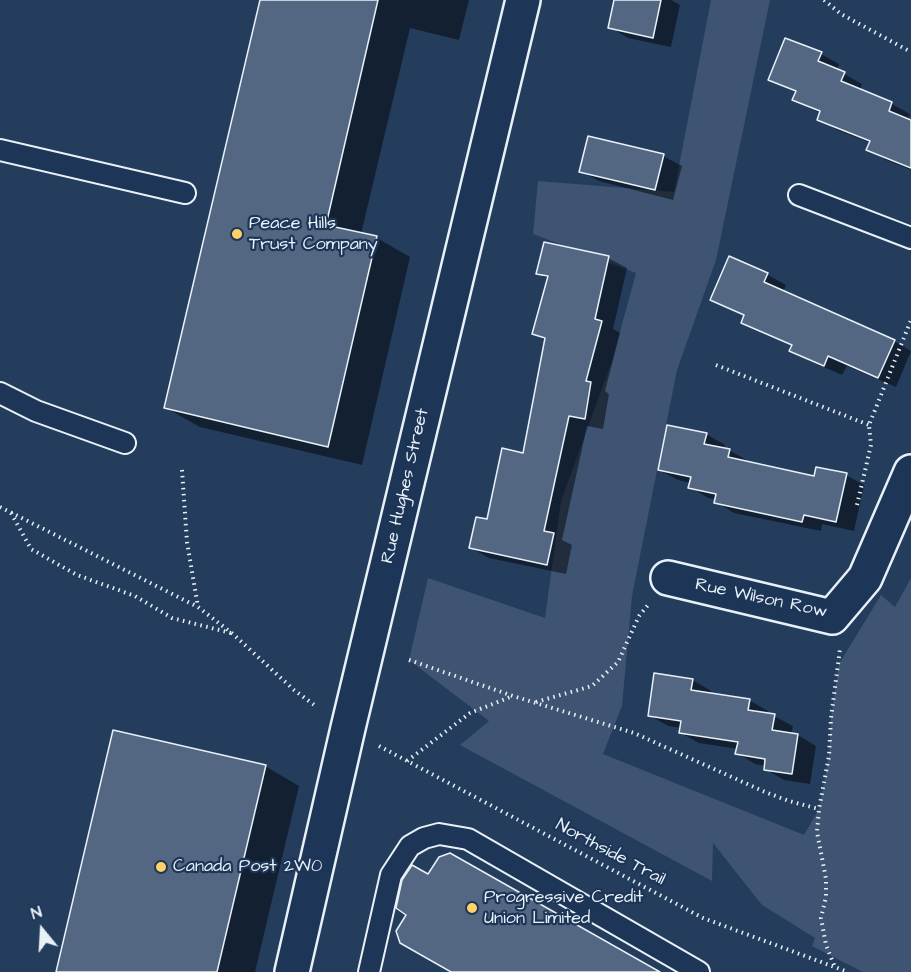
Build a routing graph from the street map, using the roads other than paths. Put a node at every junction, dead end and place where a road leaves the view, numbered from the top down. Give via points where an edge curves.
1 (523, 0) edge
2 (0, 150) edge
3 (185, 193) dead end
4 (799, 195) dead end
5 (911, 238) edge
6 (0, 393) edge
7 (125, 443) dead end
8 (911, 472) edge
9 (668, 578) road end
10 (298, 970) edge
11 (369, 972) edge
12 (699, 972) edge

1 - 10 street, Rue Hughes Street via 351,716
2 - 3 lane
4 - 5 lane
6 - 7 lane via 36,411
8 - 9 street, Rue Wilson Row via 865,578 831,617
11 - 12 lane via 391,875 410,846 439,834 468,839

